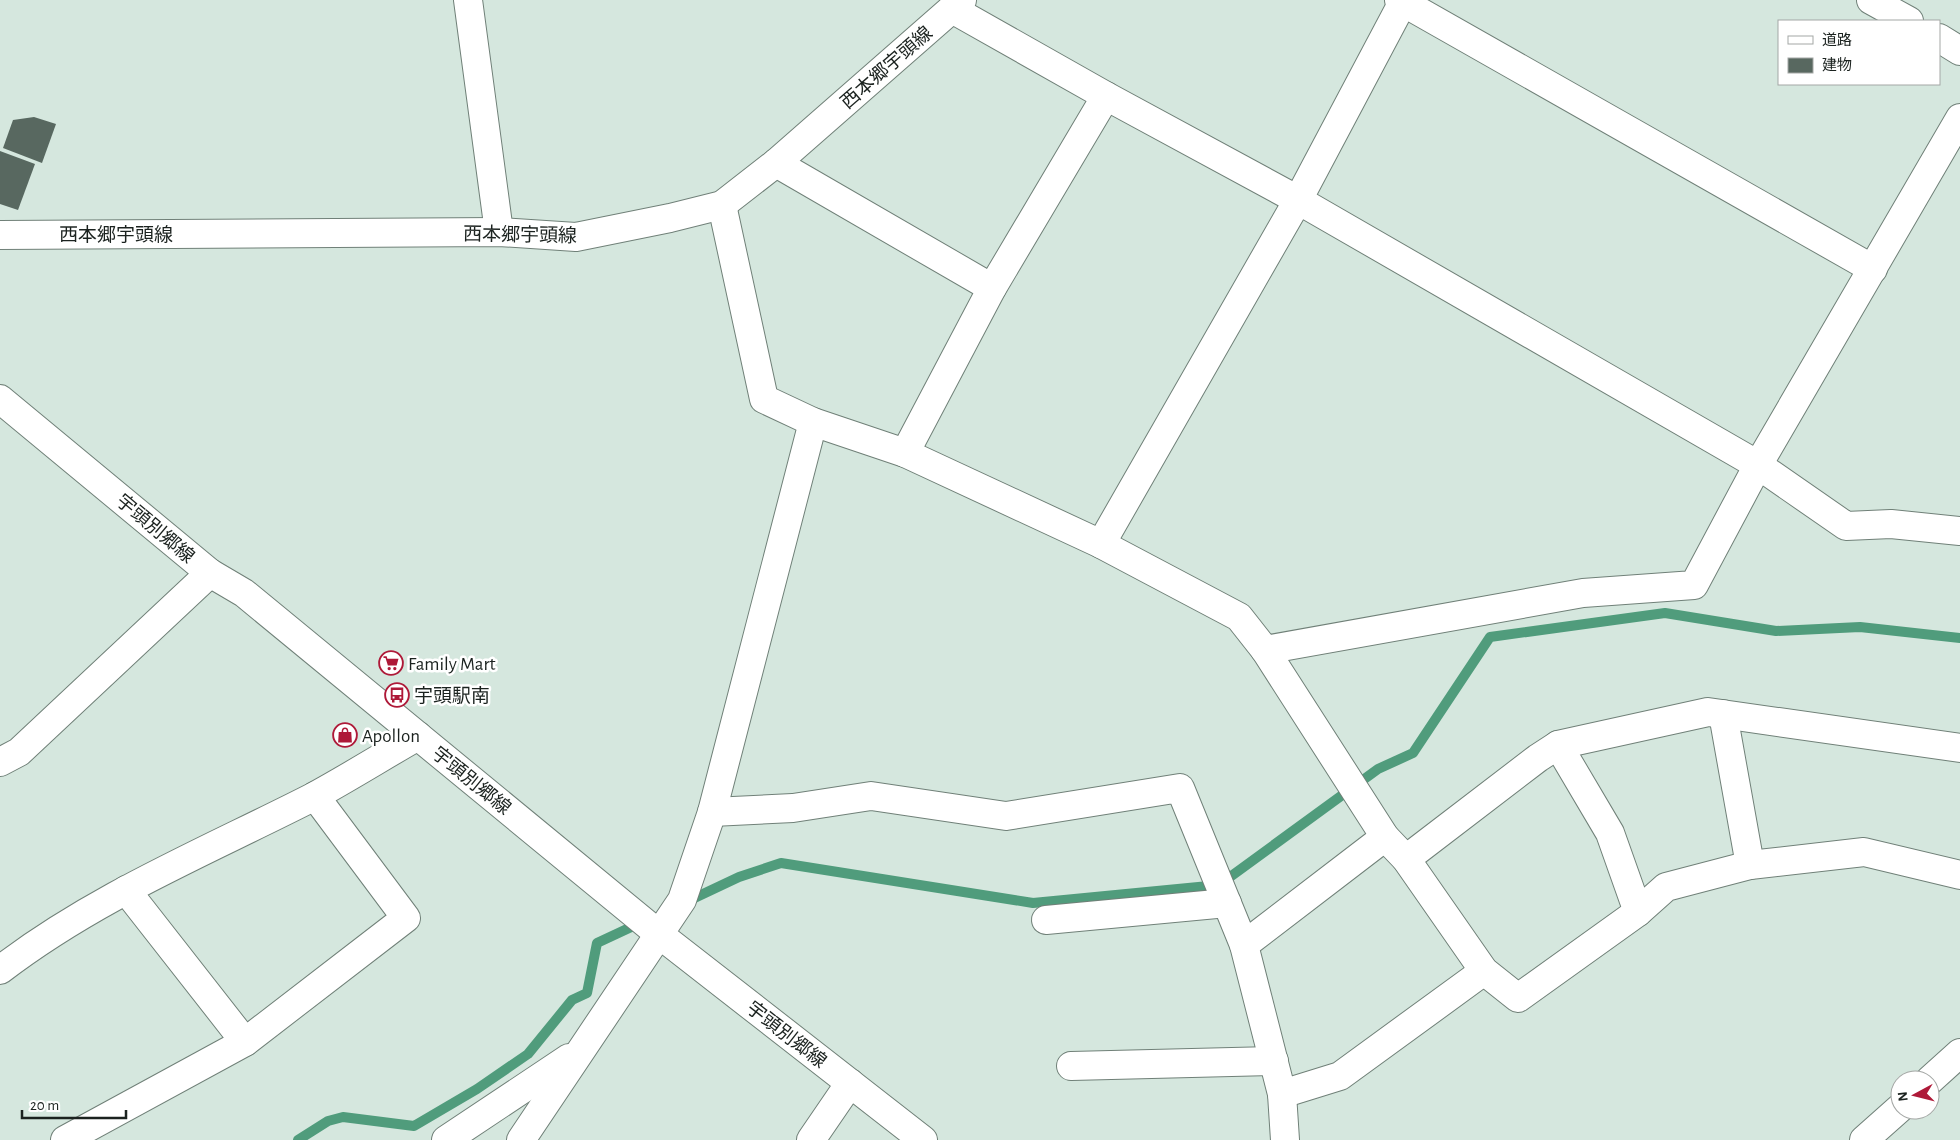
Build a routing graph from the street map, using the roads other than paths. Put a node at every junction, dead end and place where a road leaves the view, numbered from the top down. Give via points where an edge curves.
1 (468, 0) edge
2 (1872, 0) edge
3 (1402, 1) edge
4 (957, 4) edge
5 (1907, 20) edge
6 (1940, 39) edge
7 (1960, 51) edge
8 (1106, 96) junction
9 (1960, 118) edge
10 (776, 163) junction
11 (1298, 200) junction
12 (722, 205) junction
13 (499, 232) junction
14 (0, 235) edge
15 (1873, 269) junction
16 (992, 288) junction
17 (0, 399) edge
18 (813, 422) junction
19 (905, 453) junction
20 (1758, 465) junction
21 (1960, 531) edge
22 (1101, 544) junction
23 (210, 573) junction
24 (1265, 650) junction
25 (1723, 714) junction
26 (418, 736) junction
27 (1558, 745) junction
28 (1960, 748) edge
29 (0, 762) edge
30 (315, 796) junction
31 (712, 812) junction
32 (1385, 838) junction
33 (1406, 859) junction
34 (1750, 865) junction
35 (1960, 875) edge
36 (126, 890) junction
37 (1227, 904) junction
38 (1638, 912) junction
39 (1046, 920) dead end
40 (660, 935) junction
41 (1244, 945) junction
42 (0, 970) edge
43 (1484, 971) junction
44 (245, 1042) junction
45 (579, 1051) junction
46 (1960, 1053) edge
47 (1274, 1061) junction
48 (1071, 1066) dead end
49 (1940, 1071) edge
50 (850, 1083) junction
51 (1282, 1094) junction
52 (1890, 1117) edge
53 (66, 1140) edge
54 (446, 1140) edge
55 (521, 1140) edge
56 (811, 1140) edge
57 (922, 1140) edge
58 (1286, 1140) edge
59 (1864, 1140) edge

1 - 13 street
2 - 5 street
3 - 11 street
3 - 15 street
4 - 8 street
4 - 10 street, 西本郷宇頭線
6 - 7 street
8 - 11 street
8 - 16 street
9 - 15 street
10 - 12 street, 西本郷宇頭線
10 - 16 street
11 - 20 street
11 - 22 street
12 - 13 street, 西本郷宇頭線 via 576,237
12 - 18 street via 764,399
13 - 14 street, 西本郷宇頭線
15 - 20 street
16 - 19 street
17 - 23 street, 宇頭別郷線
18 - 19 street
18 - 31 street
19 - 22 street
20 - 21 street via 1846,526 1891,524
20 - 24 street via 1694,585 1583,593
22 - 24 street via 1239,617
23 - 26 street, 宇頭別郷線 via 244,593
23 - 29 street via 19,752
24 - 32 street
25 - 27 street via 1708,712
25 - 28 street
25 - 34 street
26 - 30 street
26 - 40 street, 宇頭別郷線
27 - 33 street
27 - 38 street via 1610,833
30 - 36 street
30 - 44 street via 406,918
31 - 37 street via 793,808 871,796 1006,816 1180,788
31 - 40 street via 682,900
32 - 33 street
32 - 41 street
33 - 43 street
34 - 35 street via 1864,852
34 - 38 street via 1666,887
36 - 42 street via 32,945
36 - 44 street
37 - 39 street
37 - 41 street
38 - 43 street via 1518,998
40 - 45 street
40 - 50 street, 宇頭別郷線
41 - 47 street
43 - 51 street via 1340,1076
44 - 53 street
45 - 54 street
45 - 55 street
46 - 49 street
47 - 48 street
47 - 51 street
50 - 56 street
50 - 57 street, 宇頭別郷線
51 - 58 street
52 - 59 street

